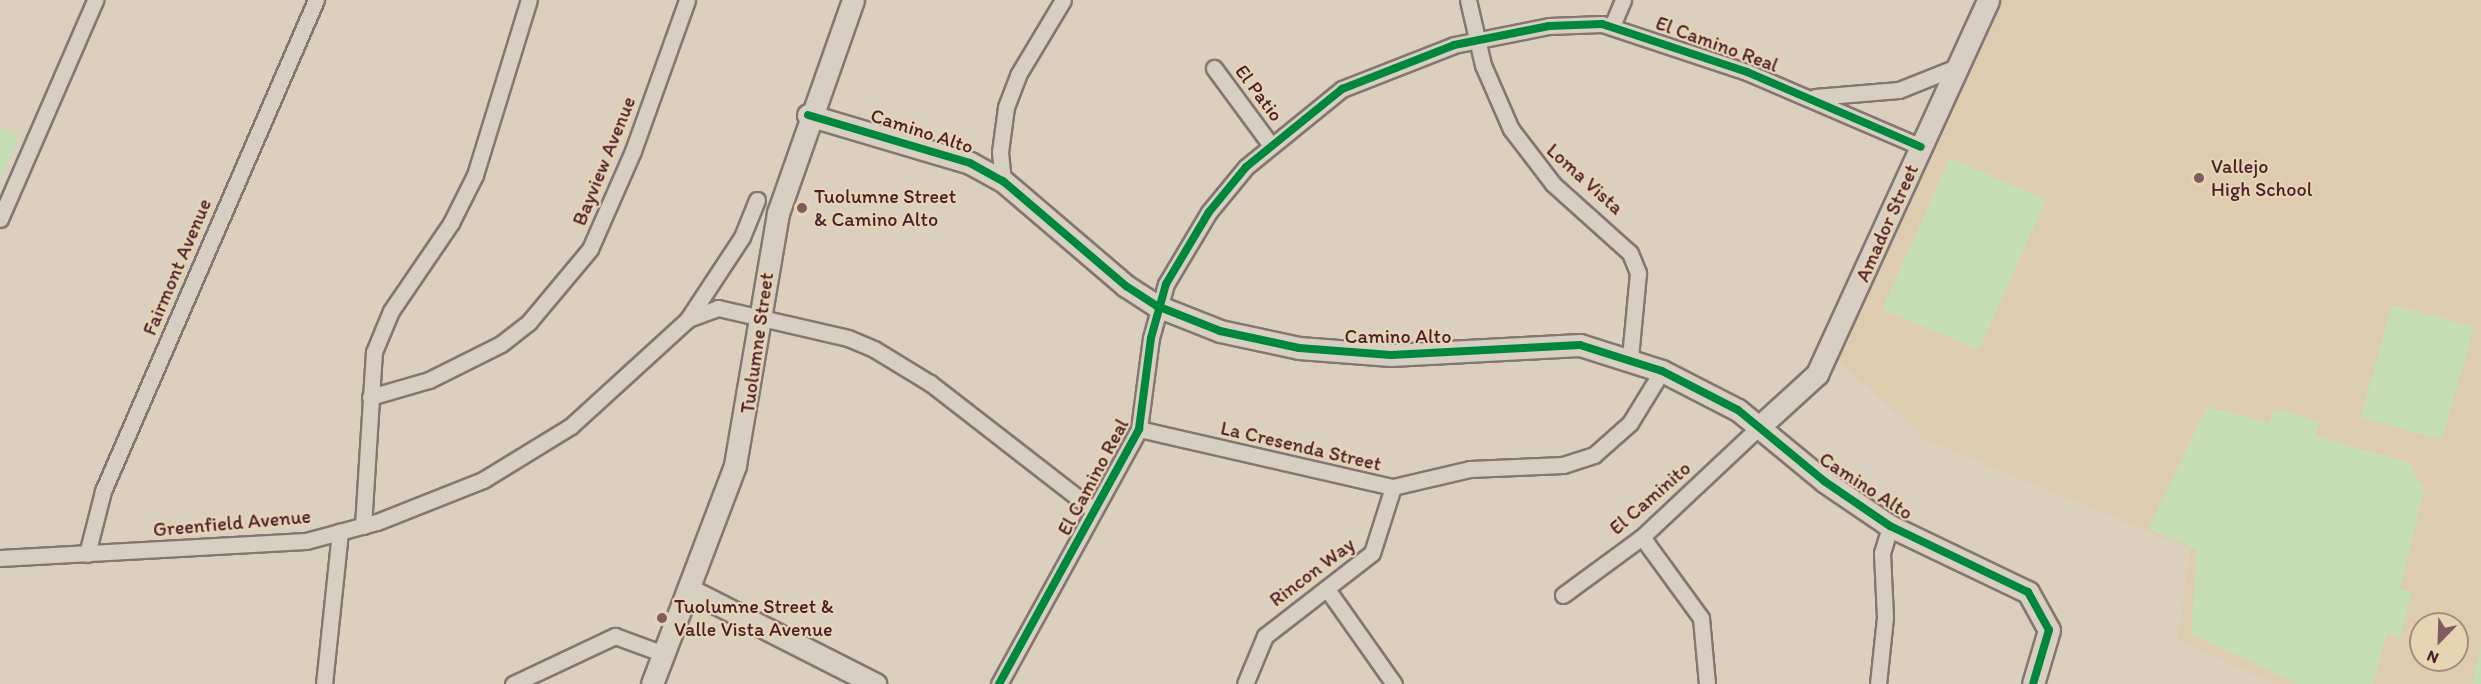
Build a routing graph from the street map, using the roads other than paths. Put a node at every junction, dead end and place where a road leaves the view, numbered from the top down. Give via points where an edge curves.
1 (95, 0) edge
2 (316, 0) edge
3 (528, 0) edge
4 (687, 0) edge
5 (853, 0) edge
6 (1063, 0) edge
7 (1468, 0) edge
8 (1623, 0) edge
9 (1988, 0) edge
10 (1612, 26) junction
11 (1477, 39) junction
12 (1959, 66) junction
13 (1214, 68) dead end
14 (1812, 97) junction
15 (808, 115) junction
16 (1270, 144) junction
17 (1921, 147) junction
18 (1002, 181) junction
19 (757, 200) dead end
20 (0, 219) edge
21 (1158, 306) junction
22 (760, 317) junction
23 (688, 319) junction
24 (1630, 357) junction
25 (1662, 370) junction
26 (370, 397) junction
27 (1759, 427) junction
28 (1139, 429) junction
29 (1393, 487) junction
30 (1094, 510) junction
31 (363, 526) junction
32 (1890, 526) junction
33 (340, 532) junction
34 (1642, 537) junction
35 (87, 554) junction
36 (0, 558) edge
37 (1327, 589) junction
38 (690, 590) junction
39 (1563, 595) dead end
40 (664, 654) junction
41 (324, 684) edge
42 (513, 684) edge
43 (652, 684) edge
44 (875, 684) edge
45 (999, 684) edge
46 (1245, 684) edge
47 (1394, 684) edge
48 (1707, 684) edge
49 (1878, 684) edge
50 (2033, 684) edge

1 - 20 street
2 - 35 street, Fairmont Avenue via 103,491
3 - 26 street via 475,175 451,223 391,311 374,352
4 - 26 street, Bayview Avenue via 633,151 590,249 529,322 501,344 429,380
5 - 15 street, Tuolumne Street
6 - 18 street via 1018,75 1006,107 1000,152
7 - 11 street, Loma Vista
8 - 10 street
9 - 12 street, Amador Street
10 - 11 street, El Camino Real via 1549,26
10 - 14 street, El Camino Real
11 - 16 street, El Camino Real via 1398,63 1342,89
11 - 24 street, Loma Vista via 1495,97 1533,163 1630,253 1638,273
12 - 14 street via 1899,90
12 - 17 street, Amador Street
13 - 16 street, El Patio
14 - 17 street, El Camino Real
15 - 18 street, Camino Alto via 918,143
15 - 22 street, Tuolumne Street via 778,213
16 - 21 street, El Camino Real via 1209,212
17 - 27 street, Amador Street via 1817,374
18 - 21 street, Camino Alto via 1088,257
19 - 23 street, Greenfield Avenue via 742,237
21 - 24 street, Camino Alto via 1220,331 1330,351 1434,355 1559,344
21 - 28 street, El Camino Real
22 - 23 street, Greenfield Avenue via 718,308
22 - 30 street via 848,338 899,362
22 - 38 street, Tuolumne Street via 741,445
23 - 31 street, Greenfield Avenue via 571,426 483,480
24 - 25 street, Camino Alto
25 - 27 street, Camino Alto
25 - 29 street, La Cresenda Street via 1630,423 1594,455 1563,465 1470,469
26 - 31 street
27 - 32 street, Camino Alto via 1824,481
27 - 34 street, El Caminito
28 - 29 street, La Cresenda Street
28 - 30 street, El Camino Real
29 - 37 street, Rincon Way via 1372,552
30 - 45 street, El Camino Real
31 - 33 street, Greenfield Avenue
32 - 49 street via 1883,547 1885,617
32 - 50 street, Camino Alto via 1989,569 2028,592 2047,622 2047,645
33 - 35 street, Greenfield Avenue via 251,546
33 - 41 street
34 - 39 street, El Caminito
34 - 48 street via 1701,618
35 - 36 street, Greenfield Avenue
37 - 46 street, Rincon Way via 1265,636
37 - 47 street
38 - 40 street, Tuolumne Street
38 - 44 street
40 - 42 street via 615,636
40 - 43 street, Tuolumne Street

